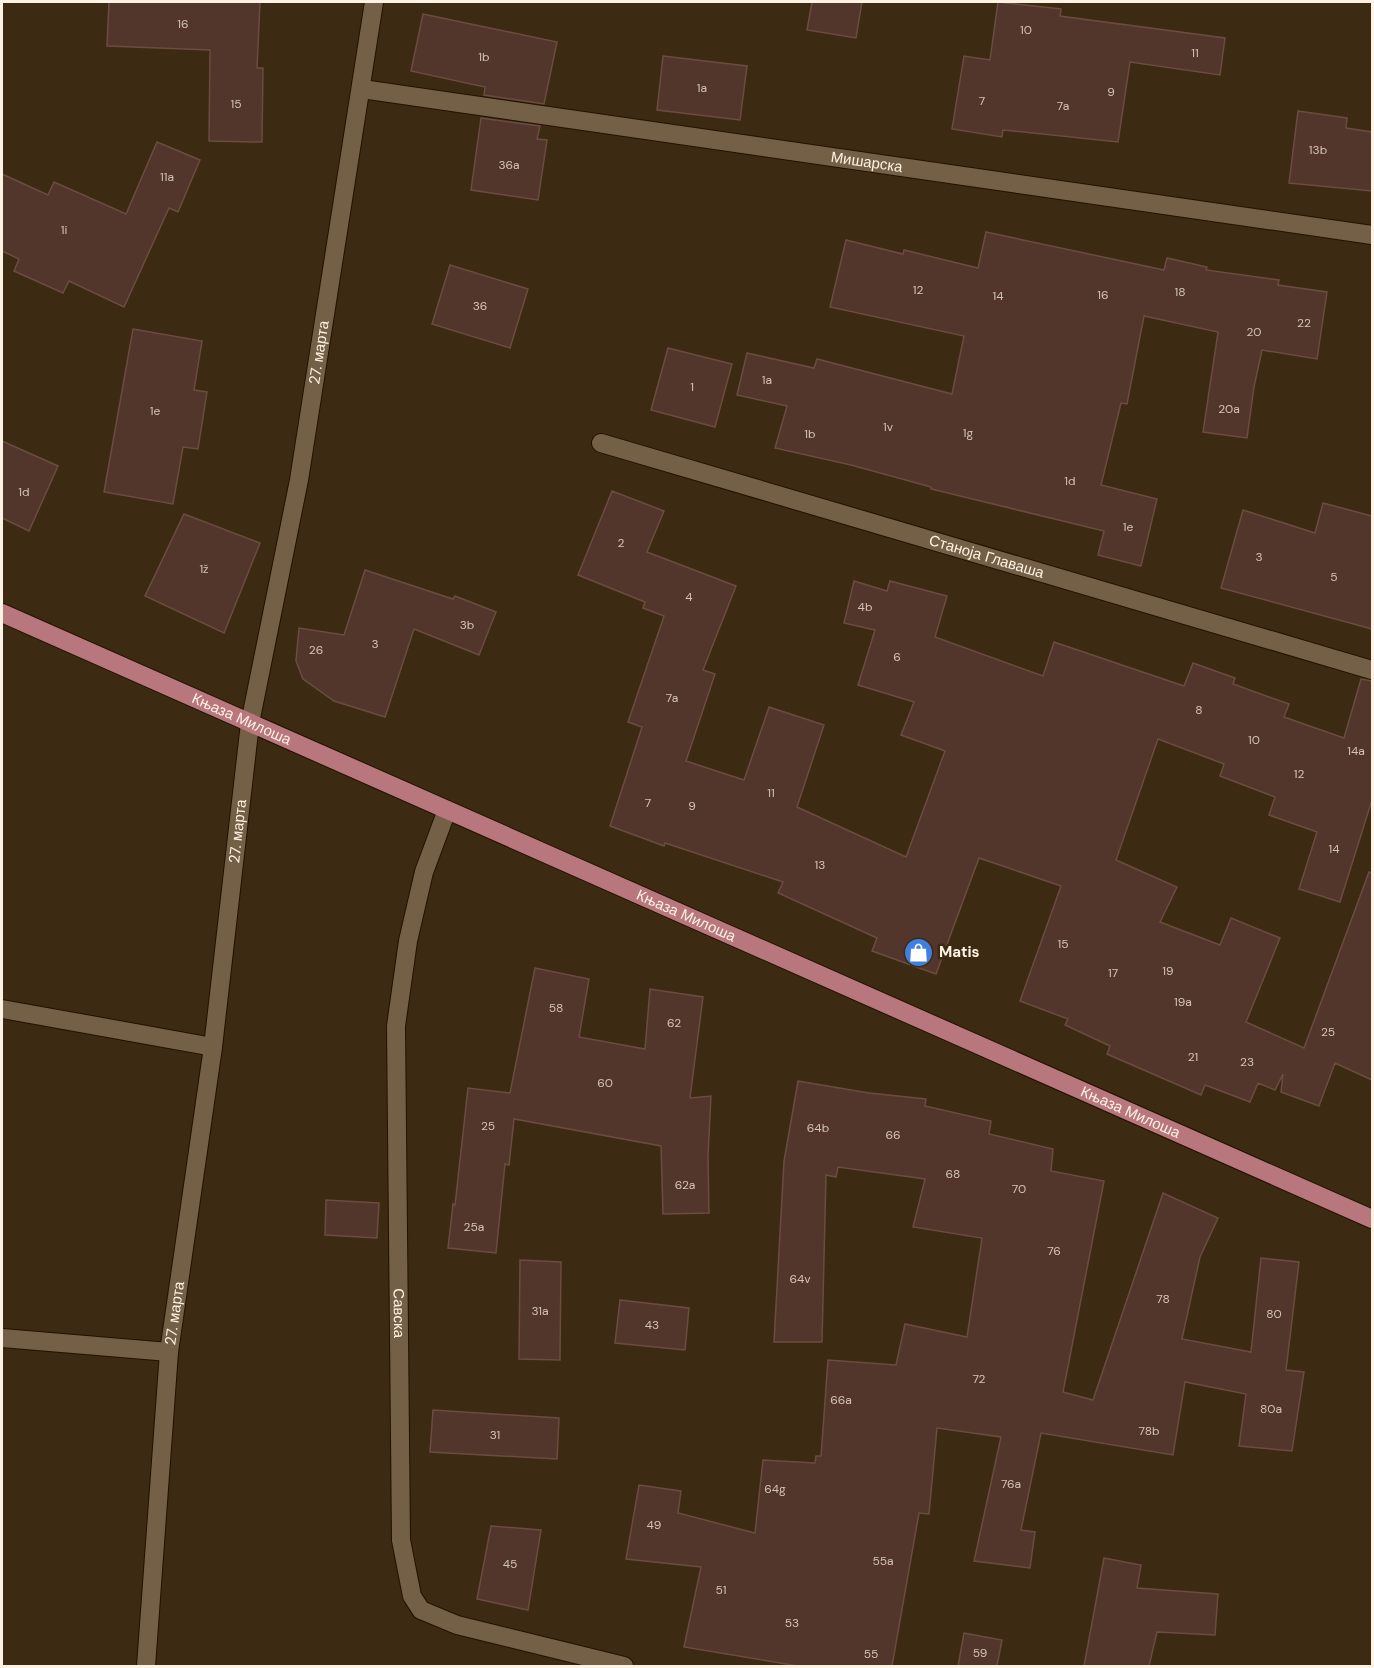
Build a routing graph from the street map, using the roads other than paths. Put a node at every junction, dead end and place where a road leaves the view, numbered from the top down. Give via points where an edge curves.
1 (374, 2) edge
2 (362, 89) junction
3 (1372, 235) edge
4 (601, 443) dead end
5 (2, 613) edge
6 (1372, 670) edge
7 (250, 723) junction
8 (447, 810) junction
9 (2, 1009) edge
10 (213, 1047) junction
11 (1372, 1219) edge
12 (2, 1338) edge
13 (169, 1352) junction
14 (146, 1666) edge
15 (624, 1666) edge

1 - 2 street, 27. марта
2 - 3 street, Мишарска
2 - 7 street, 27. марта via 299,480
4 - 6 street, Станоја Главаша
5 - 7 main road, Књаза Милоша
7 - 8 main road, Књаза Милоша
7 - 10 street, 27. марта
8 - 11 main road, Књаза Милоша
8 - 15 street, Савска via 423,872 396,1026 401,1540 412,1596 421,1610 457,1625
9 - 10 street
10 - 13 street, 27. марта
12 - 13 street
13 - 14 street, 27. марта

